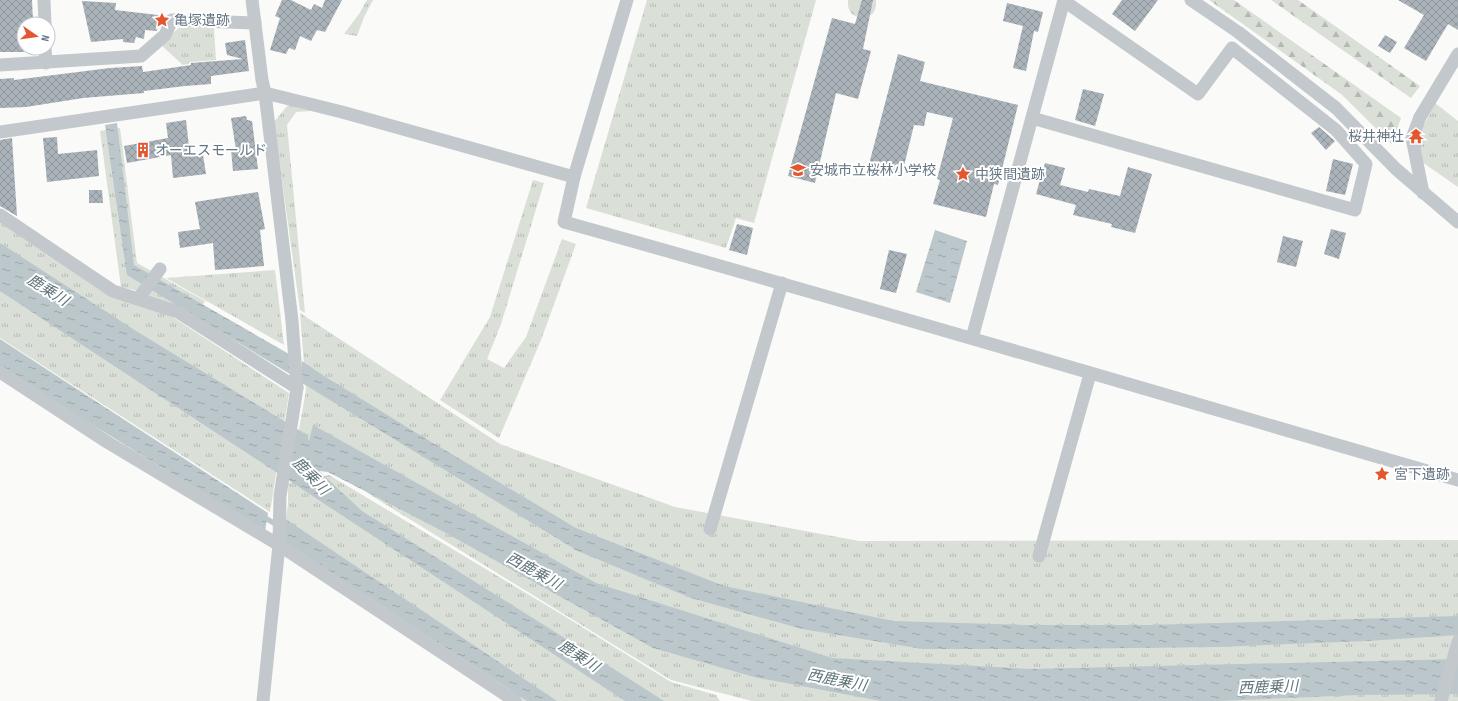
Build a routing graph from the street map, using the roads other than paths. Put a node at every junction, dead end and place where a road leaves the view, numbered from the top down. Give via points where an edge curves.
1 (44, 0) edge
2 (252, 0) edge
3 (627, 0) edge
4 (1191, 0) edge
5 (1064, 1) edge
6 (45, 16) edge
7 (255, 23) junction
8 (1458, 54) edge
9 (46, 56) edge
10 (46, 63) junction
11 (0, 65) edge
12 (265, 93) junction
13 (1032, 118) junction
14 (0, 132) edge
15 (574, 177) junction
16 (1423, 193) junction
17 (0, 215) edge
18 (1458, 222) edge
19 (154, 277) dead end
20 (782, 283) junction
21 (138, 299) junction
22 (972, 338) junction
23 (0, 372) edge
24 (1090, 374) junction
25 (297, 388) junction
26 (1458, 480) edge
27 (710, 529) dead end
28 (278, 545) junction
29 (1039, 556) dead end
30 (1458, 642) edge
31 (263, 701) edge
32 (515, 701) edge
33 (1441, 701) edge

1 - 6 street
2 - 7 street
3 - 15 street
4 - 16 street via 1238,32 1336,108
5 - 13 street
5 - 13 street via 1198,94 1232,48 1336,130 1366,164 1355,210
7 - 10 street via 172,20 165,36 141,56
7 - 12 street
8 - 16 street via 1420,117 1412,138
9 - 10 street
10 - 11 street
12 - 14 street
12 - 15 street
12 - 25 street via 295,350
13 - 22 street
15 - 20 street via 564,222
16 - 18 street
17 - 21 street via 114,291
19 - 21 street
20 - 22 street
20 - 27 street
21 - 25 street via 178,312
22 - 24 street
23 - 28 street via 106,442
24 - 26 street
24 - 29 street
25 - 28 street via 280,496
28 - 31 street
28 - 32 street
30 - 33 street

